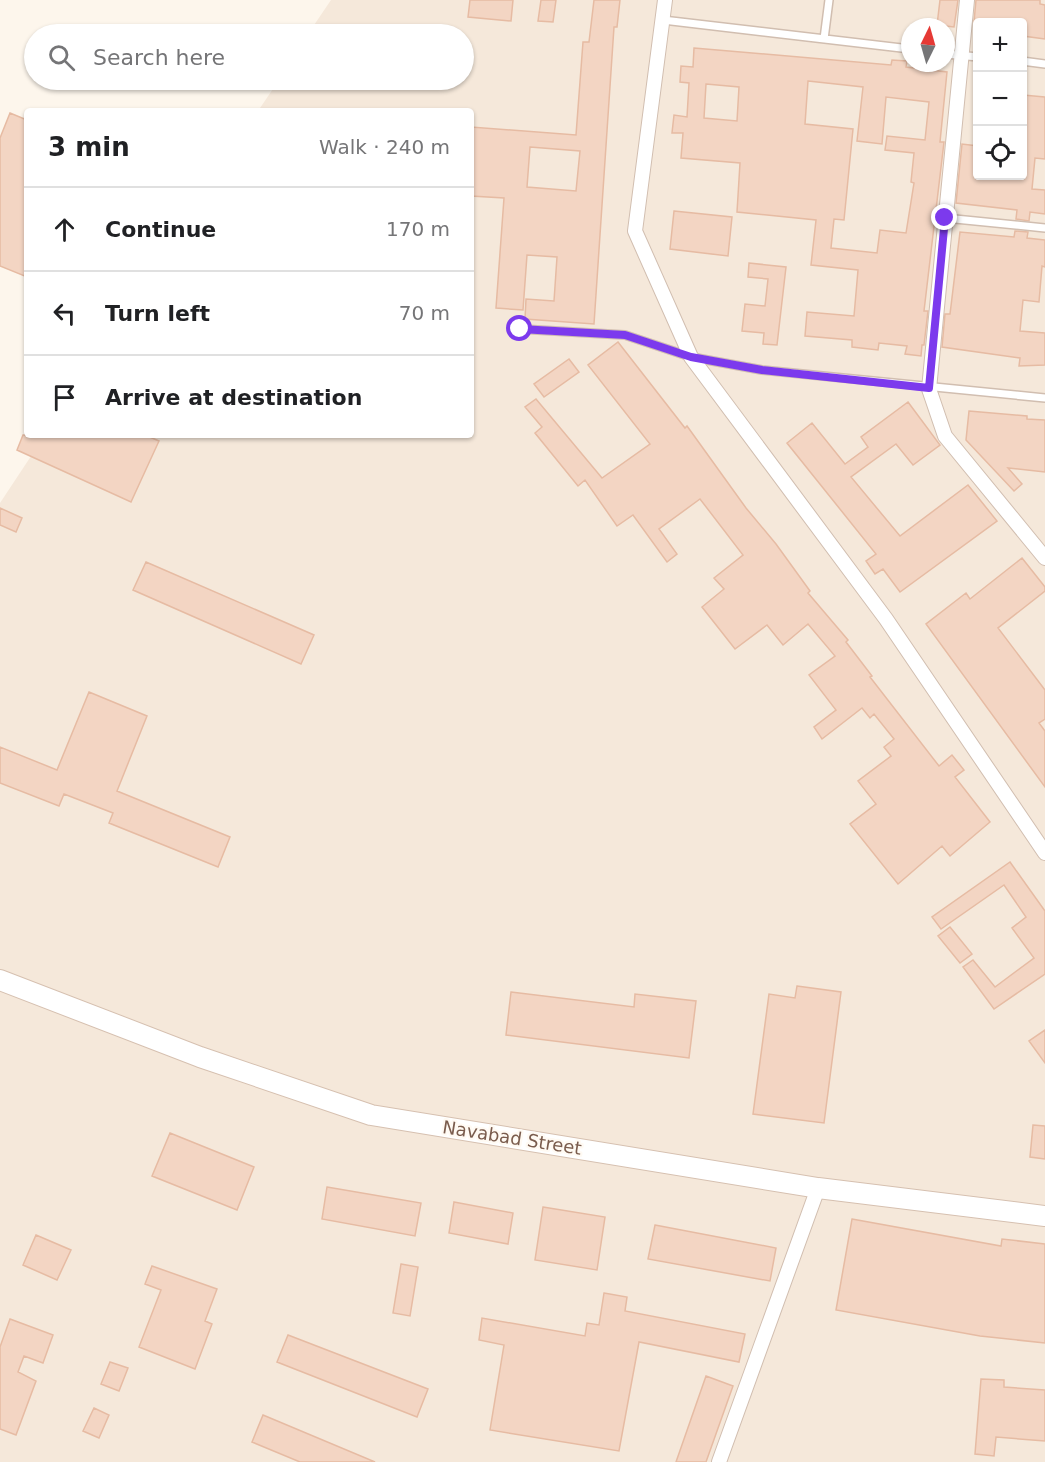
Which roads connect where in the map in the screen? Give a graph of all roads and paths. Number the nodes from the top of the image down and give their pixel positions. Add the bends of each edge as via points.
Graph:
1 (665, 0) edge
2 (829, 0) edge
3 (967, 0) edge
4 (663, 20) junction
5 (824, 39) junction
6 (955, 46) edge
7 (901, 48) edge
8 (955, 54) edge
9 (973, 56) edge
10 (1027, 62) edge
11 (1045, 64) edge
12 (952, 72) edge
13 (945, 218) junction
14 (1045, 228) edge
15 (520, 329) dead end
16 (691, 357) junction
17 (929, 388) junction
18 (1045, 398) edge
19 (1040, 545) edge
20 (1045, 558) edge
21 (1045, 853) edge
22 (0, 980) edge
23 (818, 1188) junction
24 (1045, 1216) edge
25 (719, 1462) edge

1 - 4 street
2 - 5 lane
3 - 6 street
4 - 5 lane
4 - 16 street via 635,231
5 - 7 lane
8 - 9 lane
10 - 11 lane
12 - 13 street
13 - 14 lane
13 - 17 street
15 - 16 lane via 625,335
16 - 17 lane via 762,370
16 - 21 street via 886,619
17 - 18 lane
17 - 19 street via 945,436
19 - 20 street
22 - 23 street, Navabad Street via 200,1057 371,1116
23 - 24 street, Navabad Street
23 - 25 street

